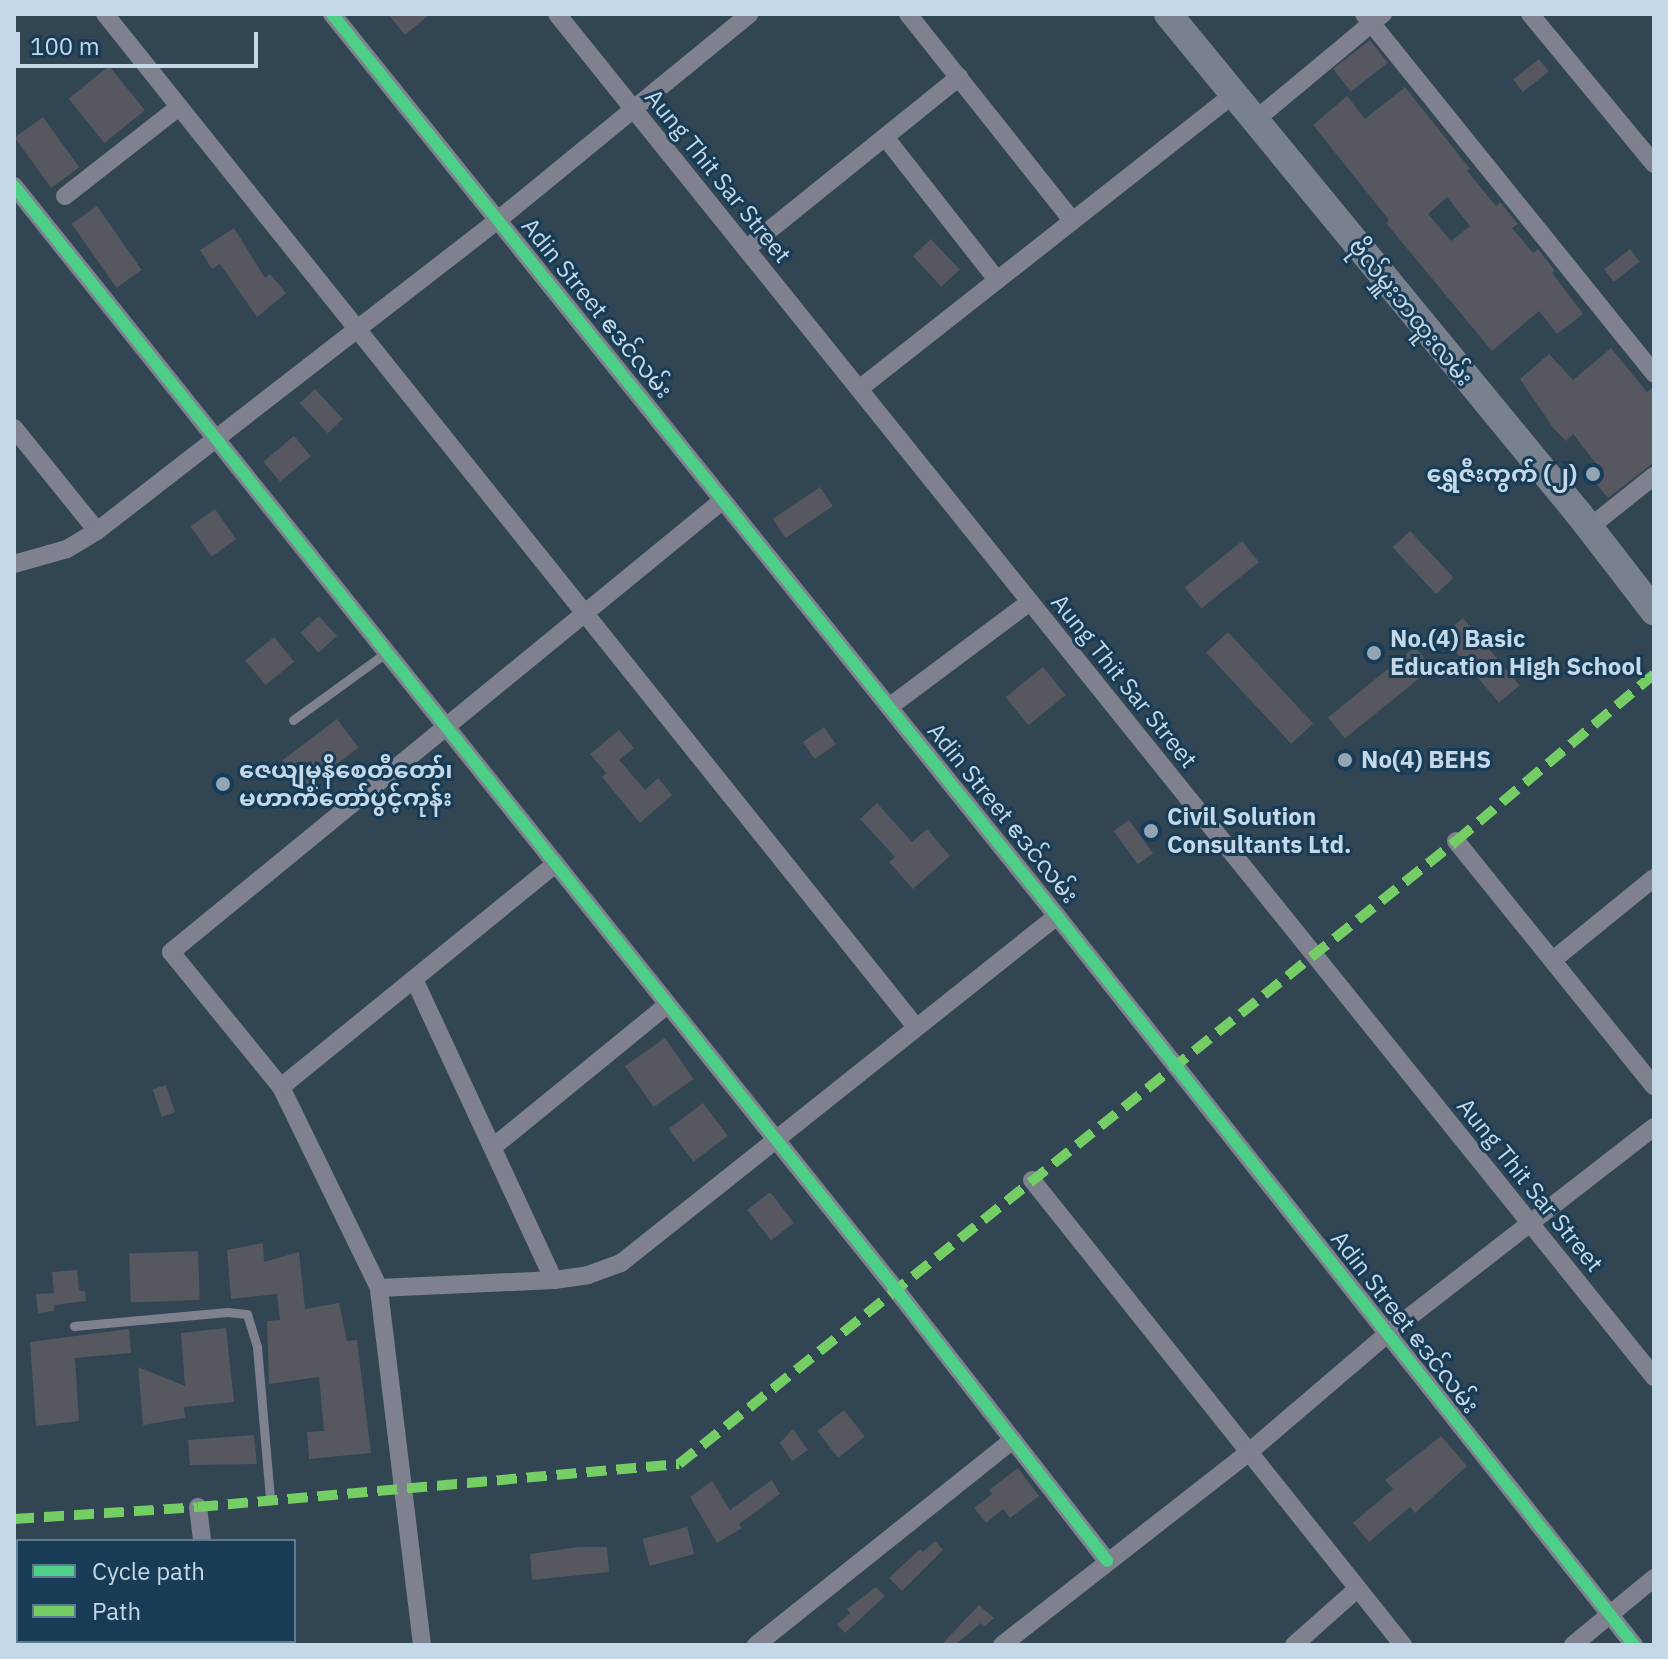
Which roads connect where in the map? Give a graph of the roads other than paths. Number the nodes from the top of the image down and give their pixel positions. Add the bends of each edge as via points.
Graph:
1 (105, 14) edge
2 (332, 14) edge
3 (557, 14) edge
4 (750, 14) edge
5 (908, 14) edge
6 (1168, 14) edge
7 (1530, 14) edge
8 (1373, 17) edge
9 (959, 77) junction
10 (1232, 95) junction
11 (179, 107) junction
12 (634, 111) junction
13 (1254, 121) junction
14 (885, 137) junction
15 (1654, 164) edge
16 (14, 186) edge
17 (65, 196) dead end
18 (498, 220) junction
19 (1072, 220) junction
20 (746, 249) junction
21 (997, 280) junction
22 (356, 328) junction
23 (1654, 374) edge
24 (859, 389) junction
25 (14, 428) edge
26 (217, 438) junction
27 (1654, 476) edge
28 (723, 500) junction
29 (1590, 527) junction
30 (97, 531) junction
31 (14, 564) edge
32 (1030, 602) junction
33 (1654, 611) edge
34 (585, 614) junction
35 (387, 652) junction
36 (889, 707) junction
37 (293, 720) dead end
38 (445, 725) junction
39 (1456, 841) dead end
40 (554, 865) junction
41 (1654, 878) edge
42 (1057, 916) junction
43 (1553, 960) junction
44 (414, 979) junction
45 (666, 1006) junction
46 (916, 1027) junction
47 (1654, 1086) edge
48 (281, 1087) junction
49 (1654, 1127) edge
50 (773, 1139) junction
51 (493, 1147) junction
52 (1032, 1180) dead end
53 (1530, 1223) junction
54 (554, 1280) junction
55 (379, 1288) junction
56 (74, 1326) dead end
57 (1386, 1335) junction
58 (1654, 1377) edge
59 (1013, 1440) junction
60 (1249, 1452) junction
61 (270, 1500) dead end
62 (198, 1507) dead end
63 (202, 1539) edge
64 (1107, 1561) junction
65 (1654, 1578) edge
66 (1356, 1590) junction
67 (1609, 1615) junction
68 (422, 1645) edge
69 (756, 1645) edge
70 (1002, 1645) edge
71 (1294, 1645) edge
72 (1403, 1645) edge
73 (1573, 1645) edge
74 (1634, 1645) edge

1 - 11 street
2 - 18 street, Adin Street ဧဒင်လမ်း
3 - 12 street, Aung Thit Sar Street
4 - 12 street
5 - 9 street
6 - 10 main road, ဗိုလ်မှူးဘထူးလမ်း
7 - 15 street
8 - 13 street
8 - 23 street
9 - 14 street
9 - 19 street
10 - 13 main road, ဗိုလ်မှူးဘထူးလမ်း
10 - 19 street
11 - 17 street
11 - 22 street
12 - 18 street
12 - 20 street, Aung Thit Sar Street
13 - 29 main road, ဗိုလ်မှူးဘထူးလမ်း
14 - 20 street
14 - 21 street
16 - 26 street
18 - 22 street
18 - 28 street, Adin Street ဧဒင်လမ်း
19 - 21 street
20 - 24 street, Aung Thit Sar Street
21 - 24 street
22 - 26 street
22 - 34 street
24 - 32 street, Aung Thit Sar Street
25 - 30 street
26 - 30 street
26 - 35 street
27 - 29 street
28 - 34 street
28 - 36 street, Adin Street ဧဒင်လမ်း
29 - 33 main road, ဗိုလ်မှူးဘထူးလမ်း
30 - 31 street via 67,549
32 - 36 street
32 - 53 street, Aung Thit Sar Street
34 - 38 street
34 - 46 street
35 - 37 lane
35 - 38 street
36 - 42 street, Adin Street ဧဒင်လမ်း
38 - 40 street
38 - 48 street via 171,952
39 - 43 street
40 - 44 street
40 - 45 street
41 - 43 street
42 - 46 street
42 - 57 street, Adin Street ဧဒင်လမ်း
43 - 47 street
44 - 48 street
44 - 51 street
45 - 50 street
45 - 51 street
46 - 50 street
48 - 55 street
49 - 53 street
50 - 54 street via 621,1263
50 - 59 street
51 - 54 street
52 - 60 street
53 - 57 street
53 - 58 street, Aung Thit Sar Street
54 - 55 street
55 - 68 street
56 - 61 lane via 247,1314 257,1347
57 - 60 street
57 - 67 street, Adin Street ဧဒင်လမ်း
59 - 64 street
59 - 69 street
60 - 64 street
60 - 66 street
62 - 63 street
64 - 70 street
65 - 67 street
66 - 71 street
66 - 72 street
67 - 73 street
67 - 74 street, Adin Street ဧဒင်လမ်း

